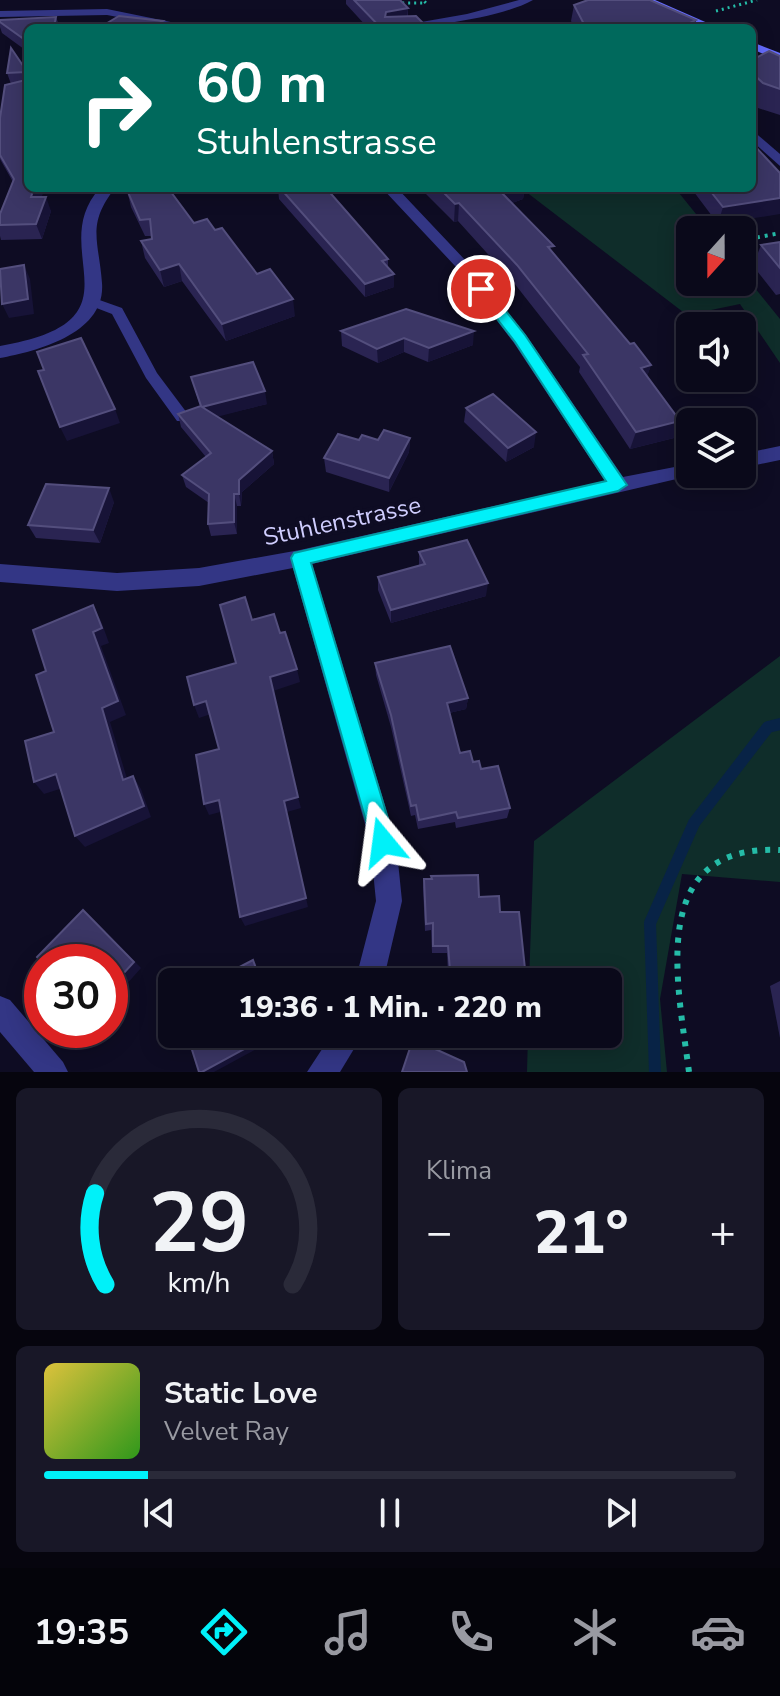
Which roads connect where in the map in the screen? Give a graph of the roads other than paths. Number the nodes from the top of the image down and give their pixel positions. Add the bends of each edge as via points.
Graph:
1 (529, 0) edge
2 (646, 0) edge
3 (0, 14) edge
4 (172, 24) edge
5 (420, 24) edge
6 (703, 24) edge
7 (756, 47) edge
8 (780, 57) edge
9 (756, 138) edge
10 (780, 162) edge
11 (105, 192) edge
12 (393, 192) edge
13 (91, 301) junction
14 (0, 352) edge
15 (182, 417) edge
16 (780, 453) edge
17 (756, 458) edge
18 (676, 474) edge
19 (618, 485) junction
20 (300, 558) junction
21 (0, 573) edge
22 (372, 968) edge
23 (0, 1010) edge
24 (339, 1048) edge
25 (53, 1072) edge
26 (322, 1072) edge

1 - 5 lane
2 - 6 main road
3 - 4 street via 107,12
7 - 8 main road
9 - 10 street
11 - 13 street via 86,225 95,285
12 - 19 street via 461,264 520,339
13 - 14 street via 53,337
13 - 15 lane via 117,311 151,375
16 - 17 street
18 - 19 street, Stuhlenstrasse
19 - 20 street, Stuhlenstrasse
20 - 21 street, Stuhlenstrasse via 157,581
20 - 22 street via 383,842 389,901
23 - 25 street
24 - 26 street

